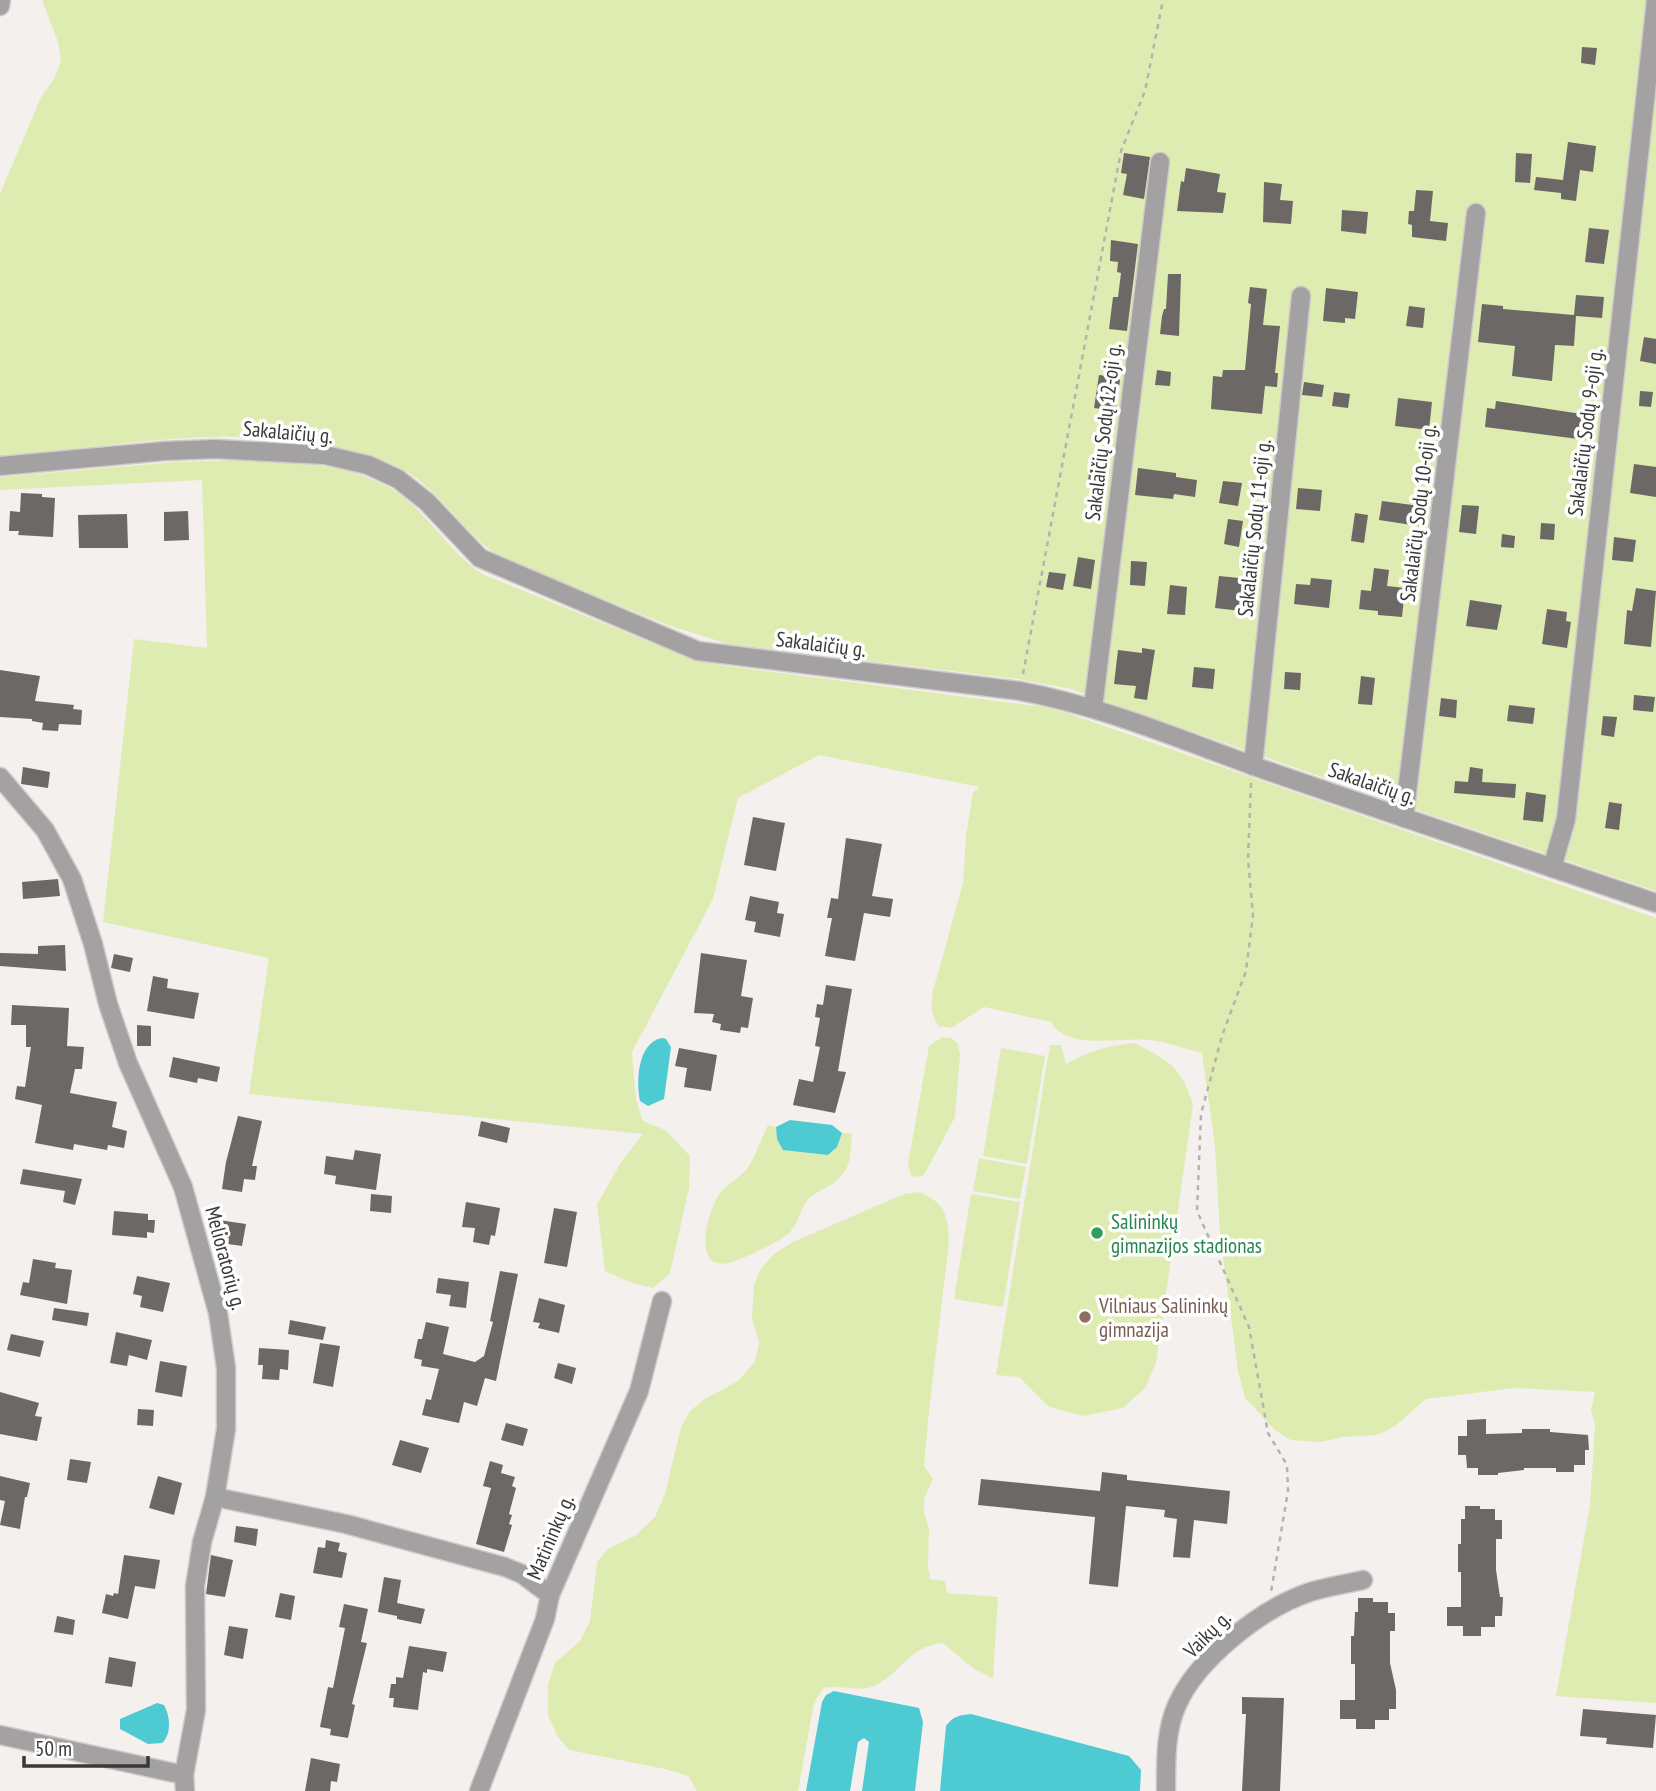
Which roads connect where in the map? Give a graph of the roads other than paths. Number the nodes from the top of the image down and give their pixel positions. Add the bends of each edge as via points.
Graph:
1 (1, 0) edge
2 (1656, 0) edge
3 (0, 6) edge
4 (1160, 162) dead end
5 (1476, 213) dead end
6 (1301, 296) dead end
7 (0, 466) edge
8 (1093, 708) junction
9 (1253, 765) junction
10 (0, 777) edge
11 (1404, 818) junction
12 (1552, 868) junction
13 (1656, 903) edge
14 (662, 1301) dead end
15 (215, 1497) junction
16 (1363, 1580) dead end
17 (550, 1595) junction
18 (0, 1735) edge
19 (185, 1783) edge
20 (479, 1791) edge
21 (1166, 1791) edge

1 - 3 street
2 - 12 street, Sakalaičių Sodų 9-oji g. via 1566,819
4 - 8 street, Sakalaičių Sodų 12-oji g.
5 - 11 street, Sakalaičių Sodų 10-oji g.
6 - 9 street, Sakalaičių Sodų 11-oji g.
7 - 8 street, Sakalaičių g. via 215,449 325,456 398,479 427,502 480,558 698,650 1020,691
8 - 9 street, Sakalaičių g.
9 - 11 street, Sakalaičių g.
10 - 15 street, Melioratorių g. via 45,830 72,879 128,1063 183,1187 218,1313 226,1368 226,1429
11 - 12 street, Sakalaičių g.
12 - 13 street, Sakalaičių g.
14 - 17 street, Matininkų g. via 639,1391
15 - 17 street via 346,1524 505,1567 523,1574
15 - 19 street, Melioratorių g. via 195,1586 195,1710
16 - 21 street, Vaikų g. via 1309,1592 1251,1622 1214,1655 1187,1686 1176,1707
17 - 20 street, Matininkų g.
18 - 19 street

